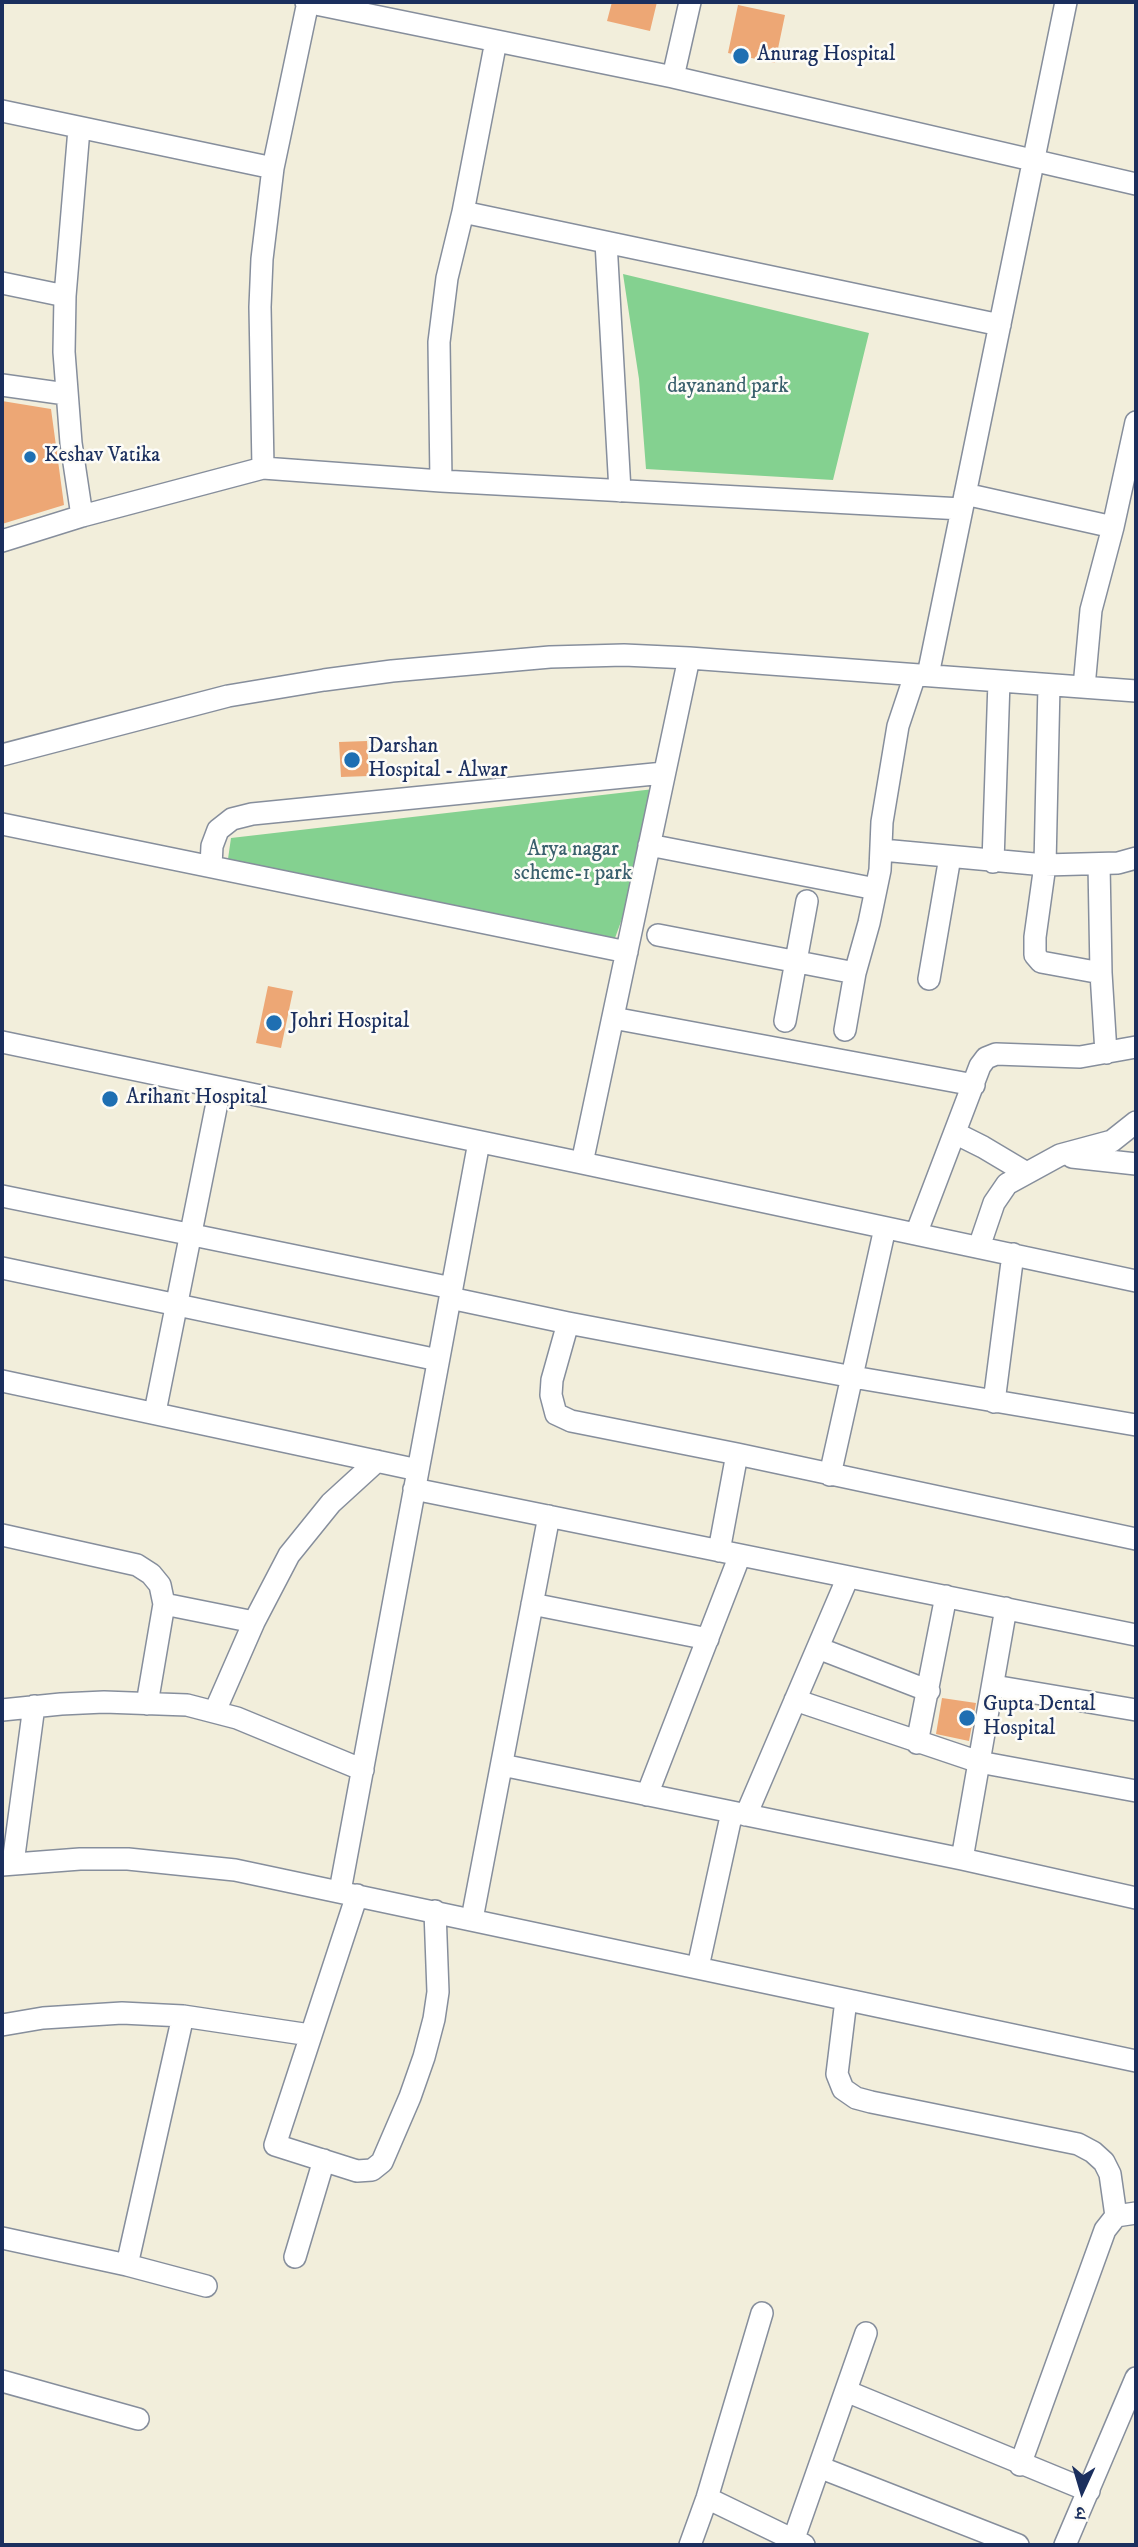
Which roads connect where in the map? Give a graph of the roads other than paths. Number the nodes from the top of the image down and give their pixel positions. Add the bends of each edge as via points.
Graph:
1 (307, 2) edge
2 (690, 2) edge
3 (1066, 2) edge
4 (404, 12) edge
5 (496, 41) junction
6 (673, 78) junction
7 (2, 111) edge
8 (79, 129) junction
9 (1034, 159) junction
10 (273, 168) junction
11 (1136, 184) edge
12 (463, 212) junction
13 (606, 242) junction
14 (2, 283) edge
15 (65, 296) junction
16 (1000, 325) junction
17 (2, 385) edge
18 (66, 394) junction
19 (1136, 422) edge
20 (262, 468) junction
21 (441, 481) junction
22 (620, 491) junction
23 (964, 502) junction
24 (82, 516) junction
25 (1113, 527) junction
26 (2, 541) edge
27 (689, 658) junction
28 (922, 675) junction
29 (999, 681) junction
30 (1049, 685) junction
31 (1084, 687) junction
32 (1136, 691) edge
33 (2, 755) edge
34 (664, 773) junction
35 (2, 824) edge
36 (649, 845) junction
37 (882, 850) junction
38 (950, 857) junction
39 (1136, 858) edge
40 (993, 862) junction
41 (1099, 864) junction
42 (1045, 865) junction
43 (211, 866) junction
44 (876, 889) junction
45 (807, 901) dead end
46 (658, 935) dead end
47 (627, 951) junction
48 (796, 961) junction
49 (855, 973) junction
50 (1101, 973) junction
51 (929, 979) dead end
52 (613, 1018) junction
53 (785, 1021) dead end
54 (845, 1030) dead end
55 (2, 1042) edge
56 (1136, 1047) edge
57 (1106, 1053) junction
58 (974, 1085) junction
59 (220, 1088) junction
60 (1136, 1122) edge
61 (955, 1133) junction
62 (479, 1142) junction
63 (1060, 1156) junction
64 (582, 1163) junction
65 (1136, 1164) edge
66 (1025, 1172) junction
67 (2, 1195) edge
68 (886, 1228) junction
69 (190, 1233) junction
70 (916, 1234) junction
71 (979, 1247) junction
72 (1013, 1254) junction
73 (2, 1268) edge
74 (1136, 1281) edge
75 (451, 1293) junction
76 (176, 1303) junction
77 (568, 1323) junction
78 (438, 1360) junction
79 (853, 1377) junction
80 (2, 1381) edge
81 (994, 1402) junction
82 (155, 1412) junction
83 (1136, 1424) edge
84 (737, 1454) junction
85 (377, 1461) junction
86 (830, 1475) junction
87 (416, 1480) junction
88 (549, 1516) junction
89 (2, 1535) edge
90 (1136, 1539) edge
91 (719, 1550) junction
92 (740, 1555) junction
93 (848, 1577) junction
94 (946, 1596) junction
95 (164, 1604) junction
96 (532, 1604) junction
97 (1006, 1608) junction
98 (254, 1622) junction
99 (1136, 1634) edge
100 (708, 1639) junction
101 (818, 1648) junction
102 (994, 1686) junction
103 (929, 1691) junction
104 (795, 1700) junction
105 (147, 1703) junction
106 (34, 1706) junction
107 (2, 1710) edge
108 (1136, 1710) edge
109 (215, 1711) junction
110 (917, 1743) junction
111 (979, 1762) junction
112 (502, 1765) junction
113 (362, 1770) junction
114 (1136, 1791) edge
115 (647, 1795) junction
116 (739, 1814) junction
117 (961, 1859) junction
118 (7, 1864) edge
119 (348, 1893) junction
120 (1136, 1898) edge
121 (435, 1911) junction
122 (472, 1919) junction
123 (698, 1967) junction
124 (846, 2000) junction
125 (183, 2016) junction
126 (2, 2025) edge
127 (310, 2035) junction
128 (1136, 2061) edge
129 (324, 2160) junction
130 (1126, 2214) edge
131 (2, 2238) edge
132 (295, 2257) dead end
133 (127, 2265) junction
134 (206, 2286) dead end
135 (762, 2312) dead end
136 (866, 2333) dead end
137 (1136, 2378) edge
138 (2, 2381) edge
139 (846, 2391) junction
140 (138, 2419) dead end
141 (1020, 2465) junction
142 (819, 2467) junction
143 (1089, 2491) junction
144 (707, 2498) junction
145 (798, 2543) edge
146 (690, 2545) edge
147 (1018, 2545) edge
148 (1065, 2545) edge

1 - 4 street
1 - 10 street
2 - 6 street
3 - 9 street
4 - 5 street
5 - 6 street
5 - 12 street
6 - 9 street
7 - 8 street
8 - 10 street
8 - 15 street
9 - 11 street
9 - 16 street
10 - 20 street via 260,287
12 - 13 street
12 - 21 street via 447,278 439,342
13 - 16 street
13 - 22 street
14 - 15 street
15 - 18 street
16 - 23 street
17 - 18 street
18 - 24 street
19 - 25 street
20 - 21 street
20 - 24 street
21 - 22 street
22 - 23 street
23 - 25 street
23 - 28 street
24 - 26 street
25 - 31 street via 1091,610
27 - 28 street
27 - 33 street via 550,657 324,680 197,703
27 - 34 street
28 - 29 street
28 - 37 street via 898,726 882,822
29 - 30 street
29 - 40 street
30 - 31 street
30 - 42 street
31 - 32 street
34 - 36 street
34 - 43 street via 253,814 232,819 218,830
35 - 43 street
36 - 44 street
36 - 47 street
37 - 38 street
37 - 44 street
38 - 40 street
38 - 51 street
39 - 41 street
40 - 42 street
41 - 42 street
41 - 50 street
42 - 50 street via 1035,955 1041,962
43 - 47 street
44 - 49 street
45 - 48 street
46 - 48 street
47 - 52 street
48 - 49 street
48 - 53 street
49 - 54 street
50 - 57 street
52 - 58 street
52 - 64 street
55 - 59 street
56 - 57 street
57 - 58 street via 1059,1058 996,1054 980,1066
58 - 61 street
59 - 62 street
59 - 69 street
60 - 63 street via 1112,1142
61 - 66 street
61 - 70 street
62 - 64 street
62 - 75 street
63 - 65 street
63 - 66 street
64 - 68 street
66 - 71 street via 1000,1192
67 - 69 street
68 - 70 street
68 - 79 street
69 - 75 street
69 - 76 street
70 - 71 street
71 - 72 street
72 - 74 street
72 - 81 street
73 - 76 street
75 - 77 street
75 - 78 street
76 - 78 street
76 - 82 street
77 - 79 street
77 - 84 street via 552,1380 556,1413 571,1421
78 - 87 street
79 - 81 street
79 - 86 street
80 - 82 street
81 - 83 street
82 - 85 street
84 - 86 street
84 - 91 street
85 - 87 street
85 - 98 street via 331,1503 289,1555
86 - 90 street
87 - 88 street
87 - 113 street
88 - 91 street
88 - 96 street
89 - 95 street via 137,1565 160,1585
91 - 92 street
92 - 93 street
92 - 100 street
93 - 94 street
93 - 101 street
94 - 97 street
94 - 103 street
95 - 98 street
95 - 105 street
96 - 100 street
96 - 112 street
97 - 99 street
97 - 102 street
98 - 109 street
100 - 115 street
101 - 103 street
101 - 104 street
102 - 108 street
102 - 111 street
103 - 110 street
104 - 110 street
104 - 116 street
105 - 106 street
105 - 109 street
106 - 107 street
106 - 118 street
109 - 113 street
110 - 111 street
111 - 114 street
111 - 117 street
112 - 115 street
112 - 122 street
113 - 119 street
115 - 116 street
116 - 117 street
116 - 123 street
117 - 120 street
118 - 119 street via 80,1859 154,1861 235,1870
119 - 121 street
119 - 127 street
121 - 122 street
121 - 129 street via 438,1992 434,2019 390,2148 372,2170 357,2171
122 - 123 street
123 - 124 street
124 - 128 street
124 - 130 street via 837,2074 843,2089 871,2102 1079,2144 1104,2162
125 - 126 street via 122,2013
125 - 127 street
125 - 133 street
127 - 129 street via 275,2145
129 - 132 street
130 - 141 street via 1105,2230
131 - 133 street
133 - 134 street
135 - 144 street
136 - 139 street
137 - 143 street
138 - 140 street
139 - 141 street
139 - 142 street
141 - 143 street
142 - 145 street
142 - 147 street
143 - 148 street
144 - 145 street
144 - 146 street

